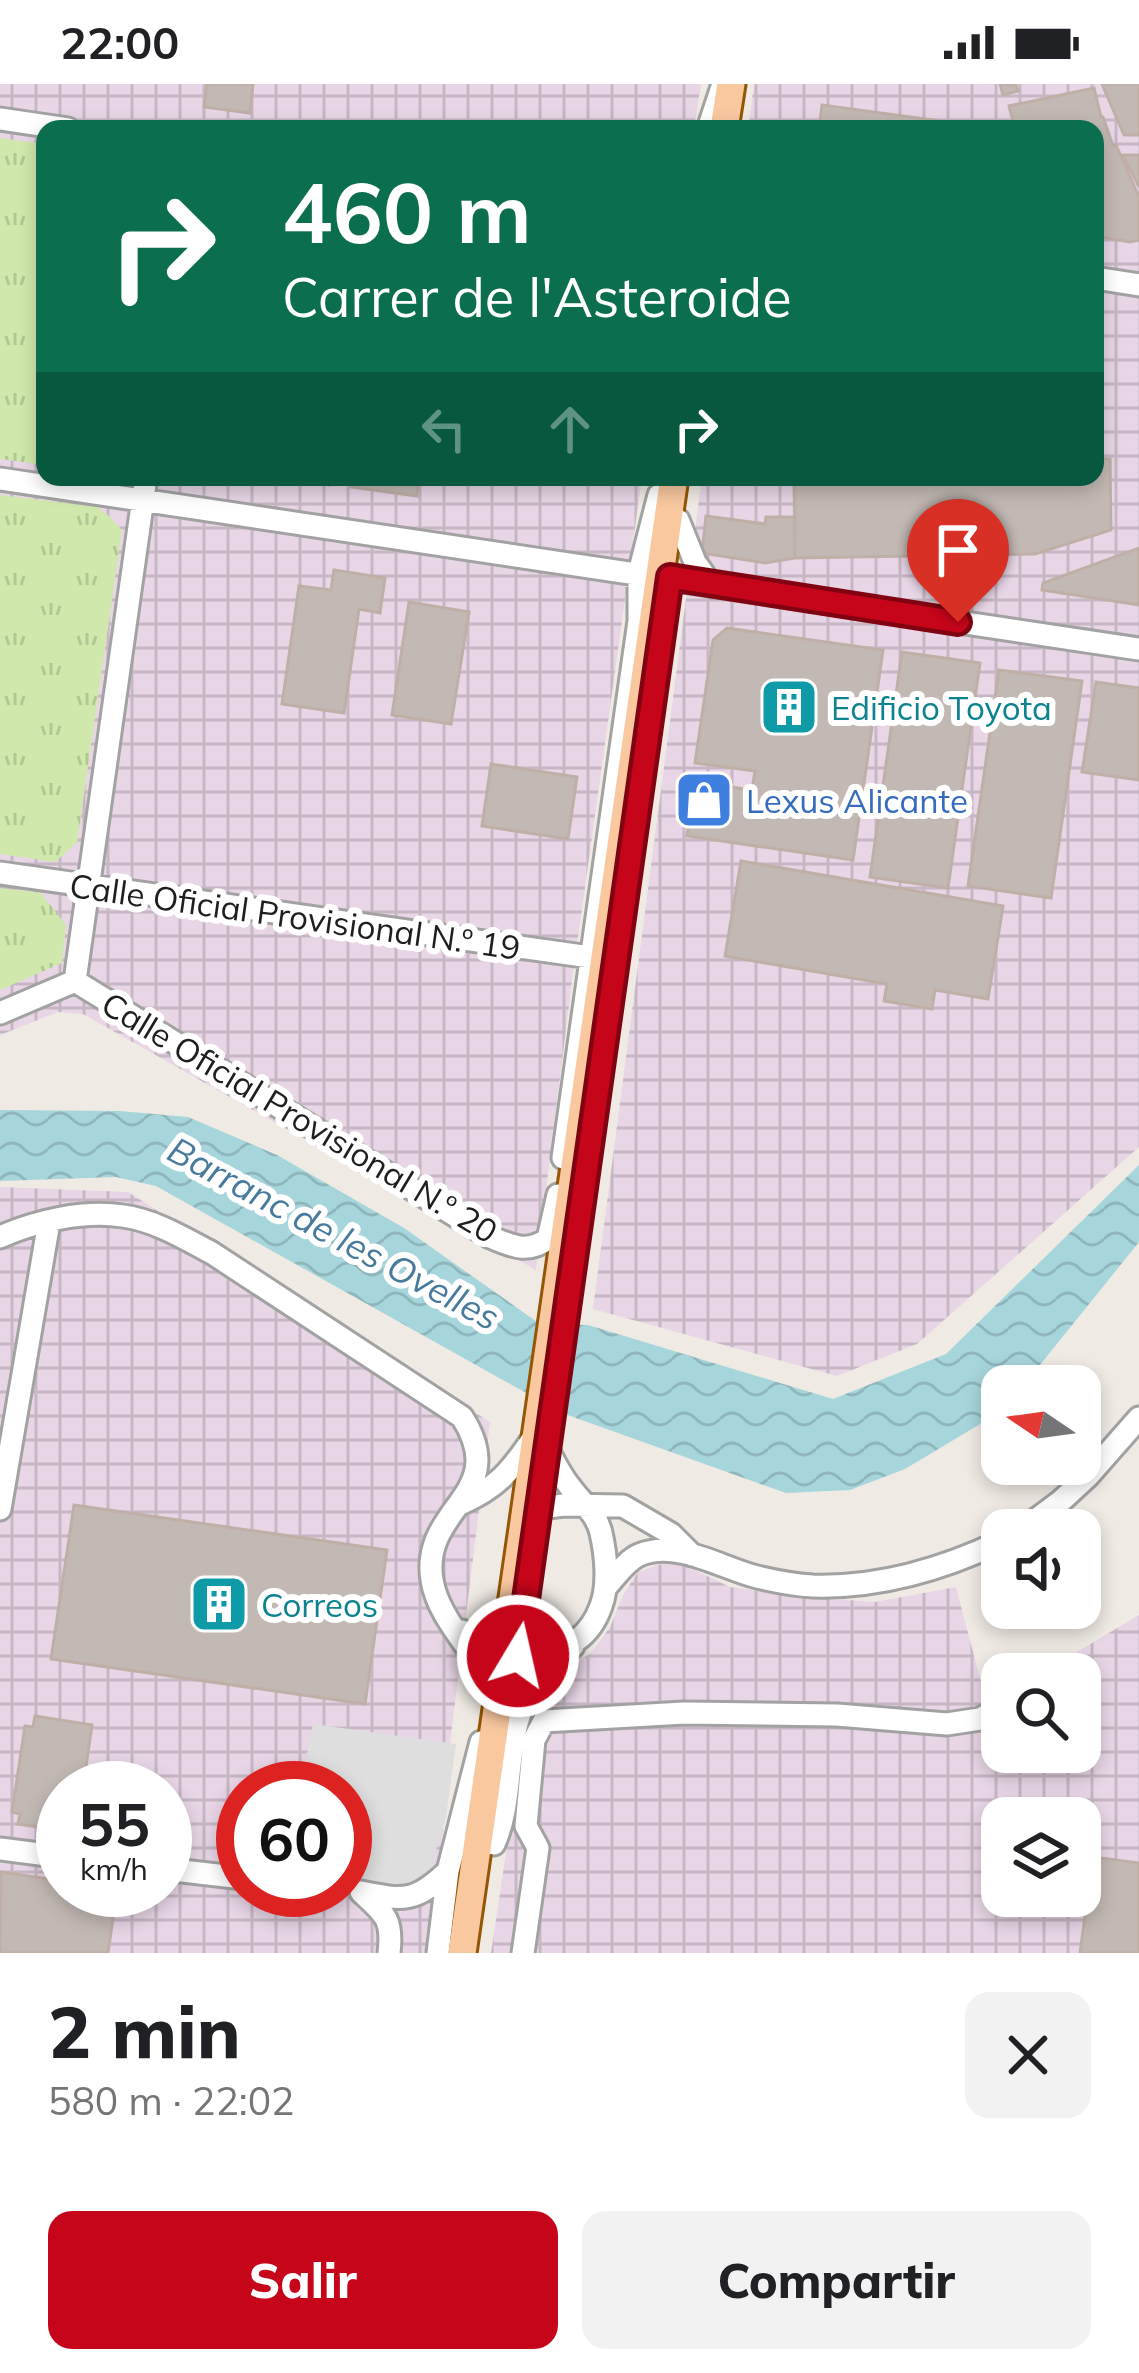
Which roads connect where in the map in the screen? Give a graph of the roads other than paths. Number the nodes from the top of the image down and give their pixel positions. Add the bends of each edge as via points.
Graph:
1 (731, 84) edge
2 (0, 119) edge
3 (713, 120) edge
4 (725, 120) edge
5 (733, 120) edge
6 (36, 124) edge
7 (1104, 279) edge
8 (1139, 285) edge
9 (0, 478) edge
10 (36, 484) edge
11 (50, 486) edge
12 (145, 486) edge
13 (661, 486) edge
14 (672, 486) edge
15 (683, 486) edge
16 (143, 501) junction
17 (678, 520) junction
18 (657, 575) junction
19 (712, 586) junction
20 (1139, 649) edge
21 (0, 873) edge
22 (87, 886) junction
23 (590, 957) junction
24 (75, 981) junction
25 (0, 1013) edge
26 (50, 1222) junction
27 (0, 1237) edge
28 (1139, 1418) edge
29 (544, 1439) junction
30 (586, 1503) junction
31 (459, 1504) junction
32 (0, 1509) edge
33 (1048, 1509) edge
34 (532, 1514) junction
35 (981, 1551) edge
36 (692, 1555) junction
37 (606, 1587) junction
38 (578, 1640) junction
39 (500, 1659) junction
40 (981, 1718) edge
41 (491, 1728) junction
42 (494, 1844) junction
43 (0, 1849) edge
44 (36, 1854) edge
45 (448, 1871) junction
46 (372, 1894) edge
47 (372, 1905) edge
48 (389, 1953) edge
49 (437, 1953) edge
50 (462, 1953) edge
51 (479, 1953) edge
52 (523, 1953) edge

1 - 3 street
1 - 4 main road
1 - 5 main road
2 - 6 street
7 - 8 street
9 - 10 street
11 - 16 street
12 - 16 street
13 - 18 street
14 - 18 main road
15 - 17 main road
16 - 18 street
16 - 22 street
17 - 18 main road
17 - 19 street
18 - 19 street
18 - 23 street via 639,621
18 - 29 main road
19 - 20 street
21 - 22 street, Calle Oficial Provisional N.º 19
22 - 23 street, Calle Oficial Provisional N.º 19
22 - 24 street
23 - 24 street, Calle Oficial Provisional N.º 20 via 555,1216 548,1239 521,1249
24 - 25 street, Calle Oficial Provisional N.º 20
26 - 27 street
26 - 31 street via 123,1216 170,1231 445,1403 462,1417 479,1454
26 - 32 street
28 - 33 street
29 - 30 street
29 - 31 street via 486,1492
29 - 34 main road
30 - 34 street
30 - 36 street via 623,1506
30 - 37 street via 601,1529
31 - 39 street via 438,1537 432,1580 447,1619
34 - 39 main road
35 - 36 street via 869,1584 810,1586
36 - 37 street via 637,1555
37 - 38 street
38 - 39 street
38 - 42 street via 527,1697
39 - 41 main road
39 - 41 street via 484,1705
39 - 42 main road
40 - 52 street via 947,1724 684,1714 544,1721 526,1826 538,1848
41 - 45 street
41 - 50 main road
42 - 51 main road
43 - 44 street
45 - 46 street via 426,1892
45 - 49 street
47 - 48 street via 386,1915

